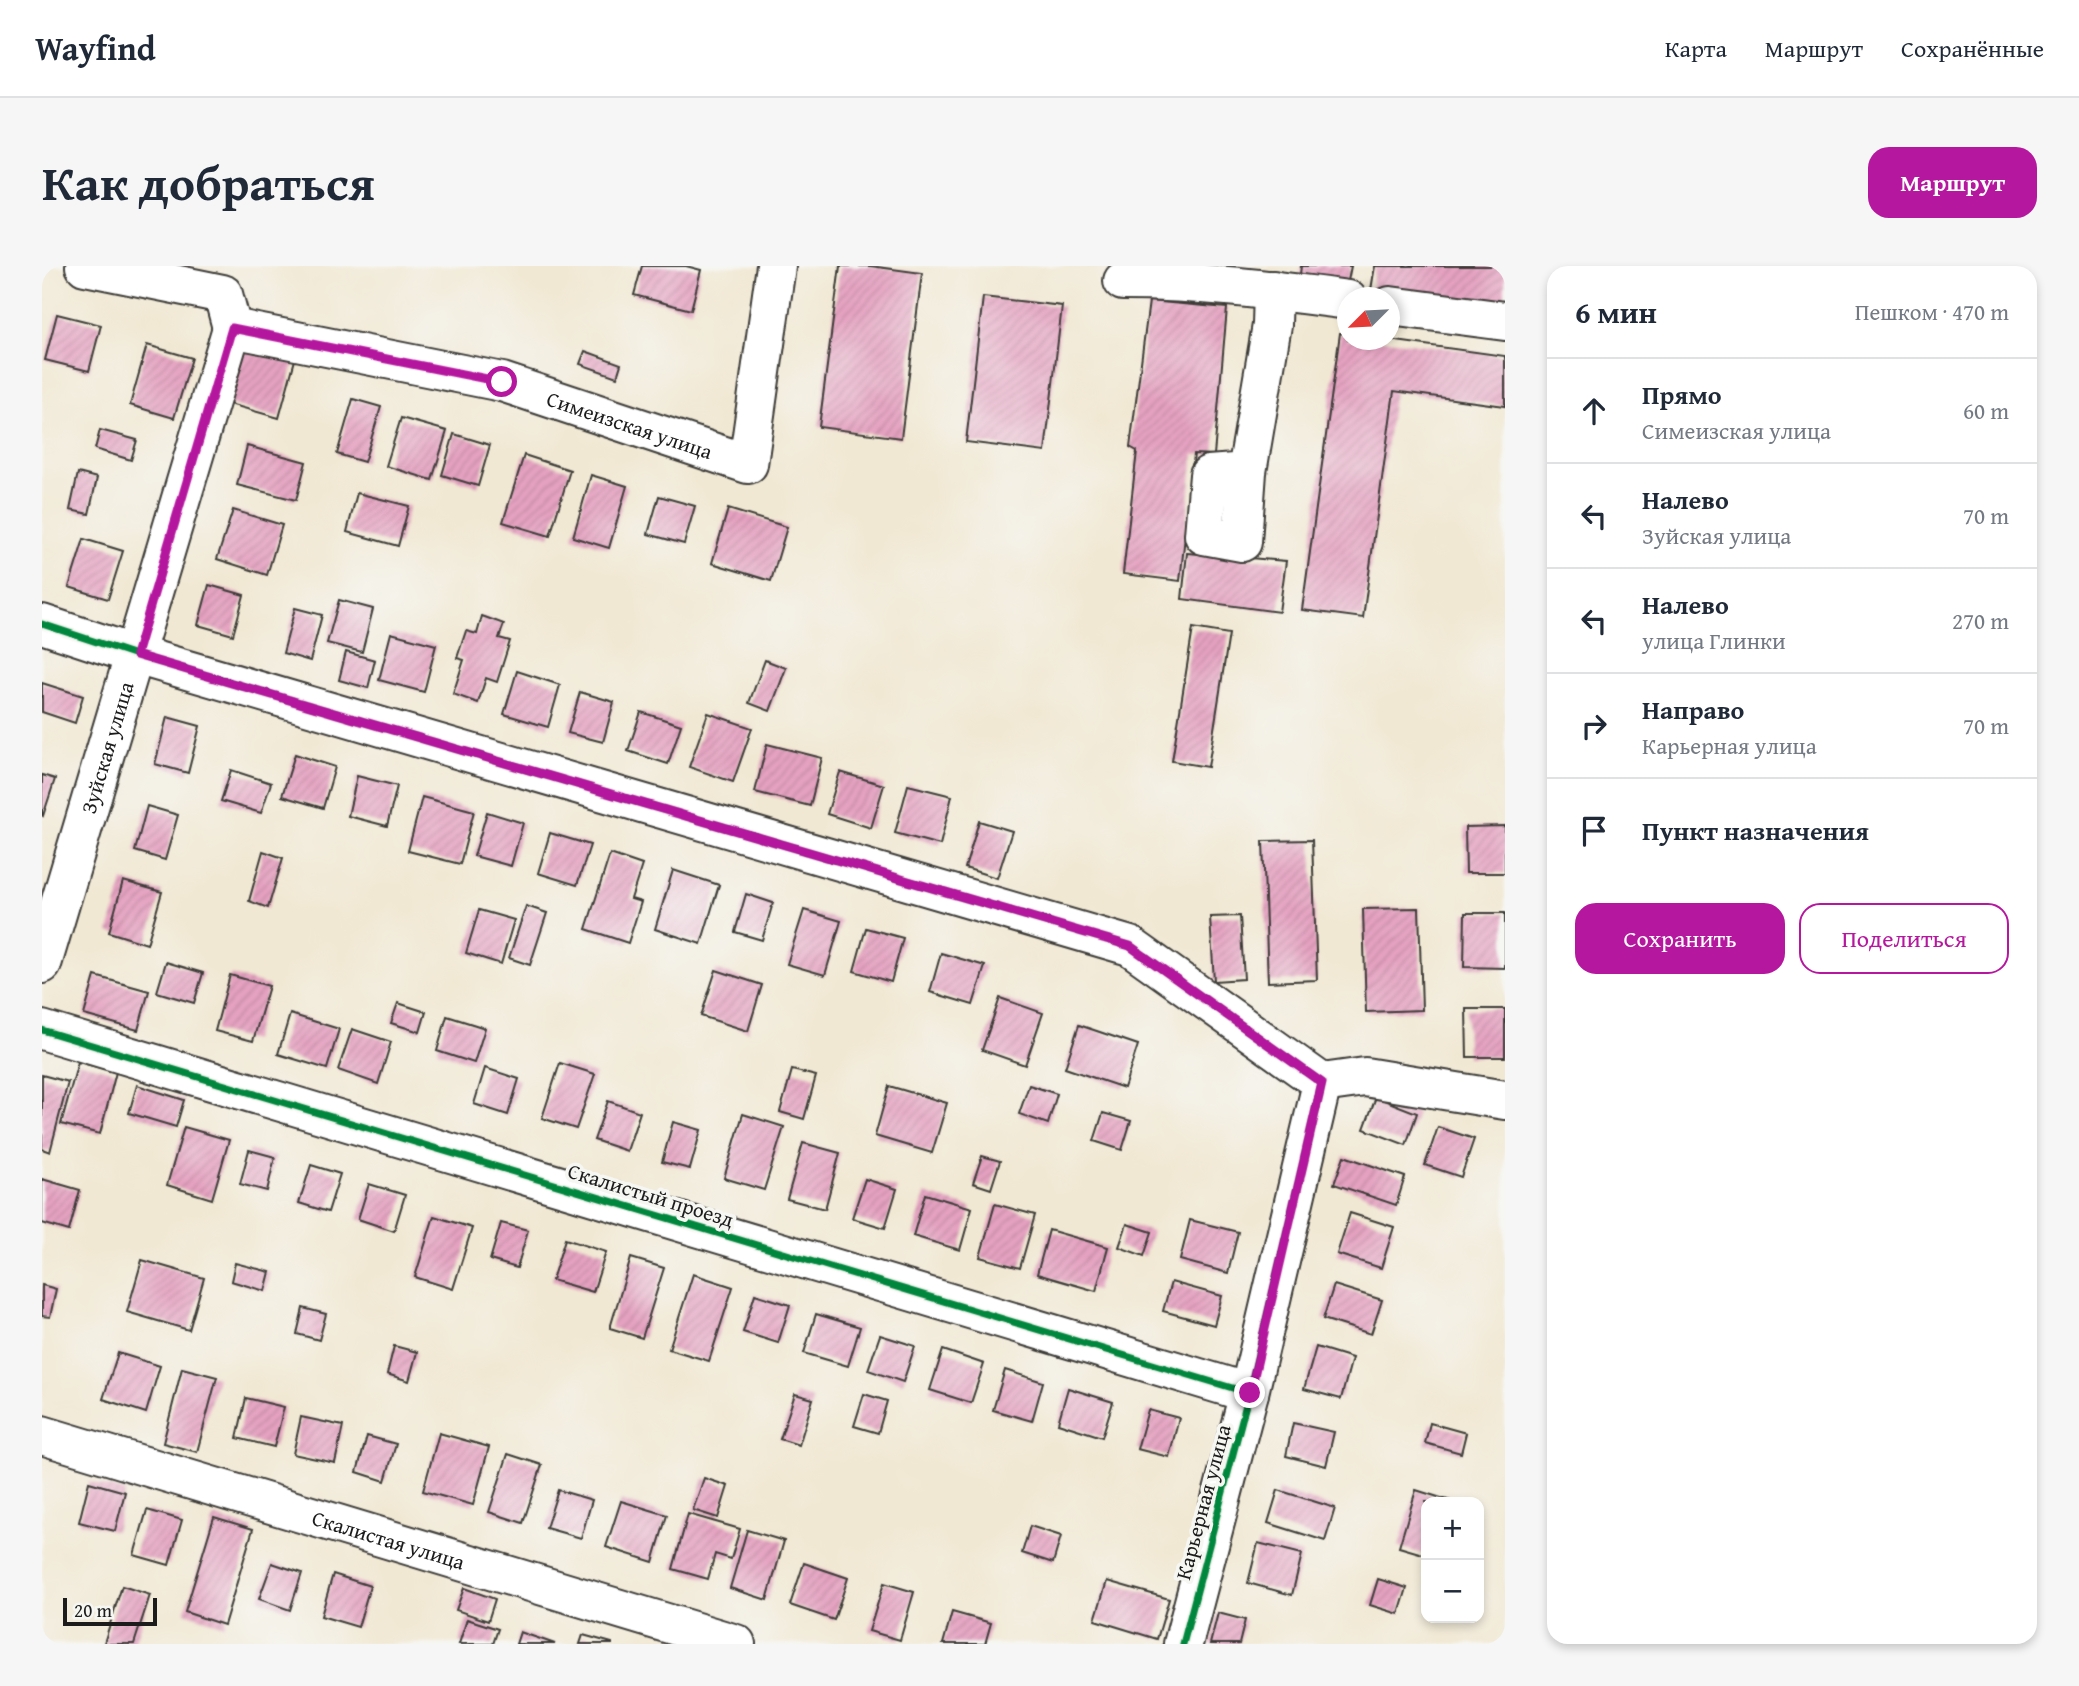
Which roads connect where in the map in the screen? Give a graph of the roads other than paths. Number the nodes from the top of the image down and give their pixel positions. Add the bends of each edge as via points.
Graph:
1 (85, 266) edge
2 (776, 266) edge
3 (1124, 281) dead end
4 (1273, 290) junction
5 (228, 296) edge
6 (1337, 299) edge
7 (1400, 307) edge
8 (1505, 321) edge
9 (1247, 472) dead end
10 (42, 624) edge
11 (136, 655) junction
12 (42, 964) edge
13 (42, 1030) edge
14 (1322, 1083) junction
15 (1505, 1100) edge
16 (1250, 1393) junction
17 (42, 1435) edge
18 (736, 1644) edge
19 (1183, 1644) edge

1 - 5 street, Симеизская улица
2 - 5 street, Симеизская улица via 748,464
3 - 4 street
4 - 6 street
4 - 9 street via 1272,325
5 - 11 street, Зуйская улица
7 - 8 street
10 - 11 street
11 - 12 street, Зуйская улица
11 - 14 street via 1130,946
13 - 16 street, Скалистый проезд
14 - 15 street via 1365,1077
14 - 16 street, Карьерная улица
16 - 19 street, Карьерная улица
17 - 18 street, Скалистая улица

